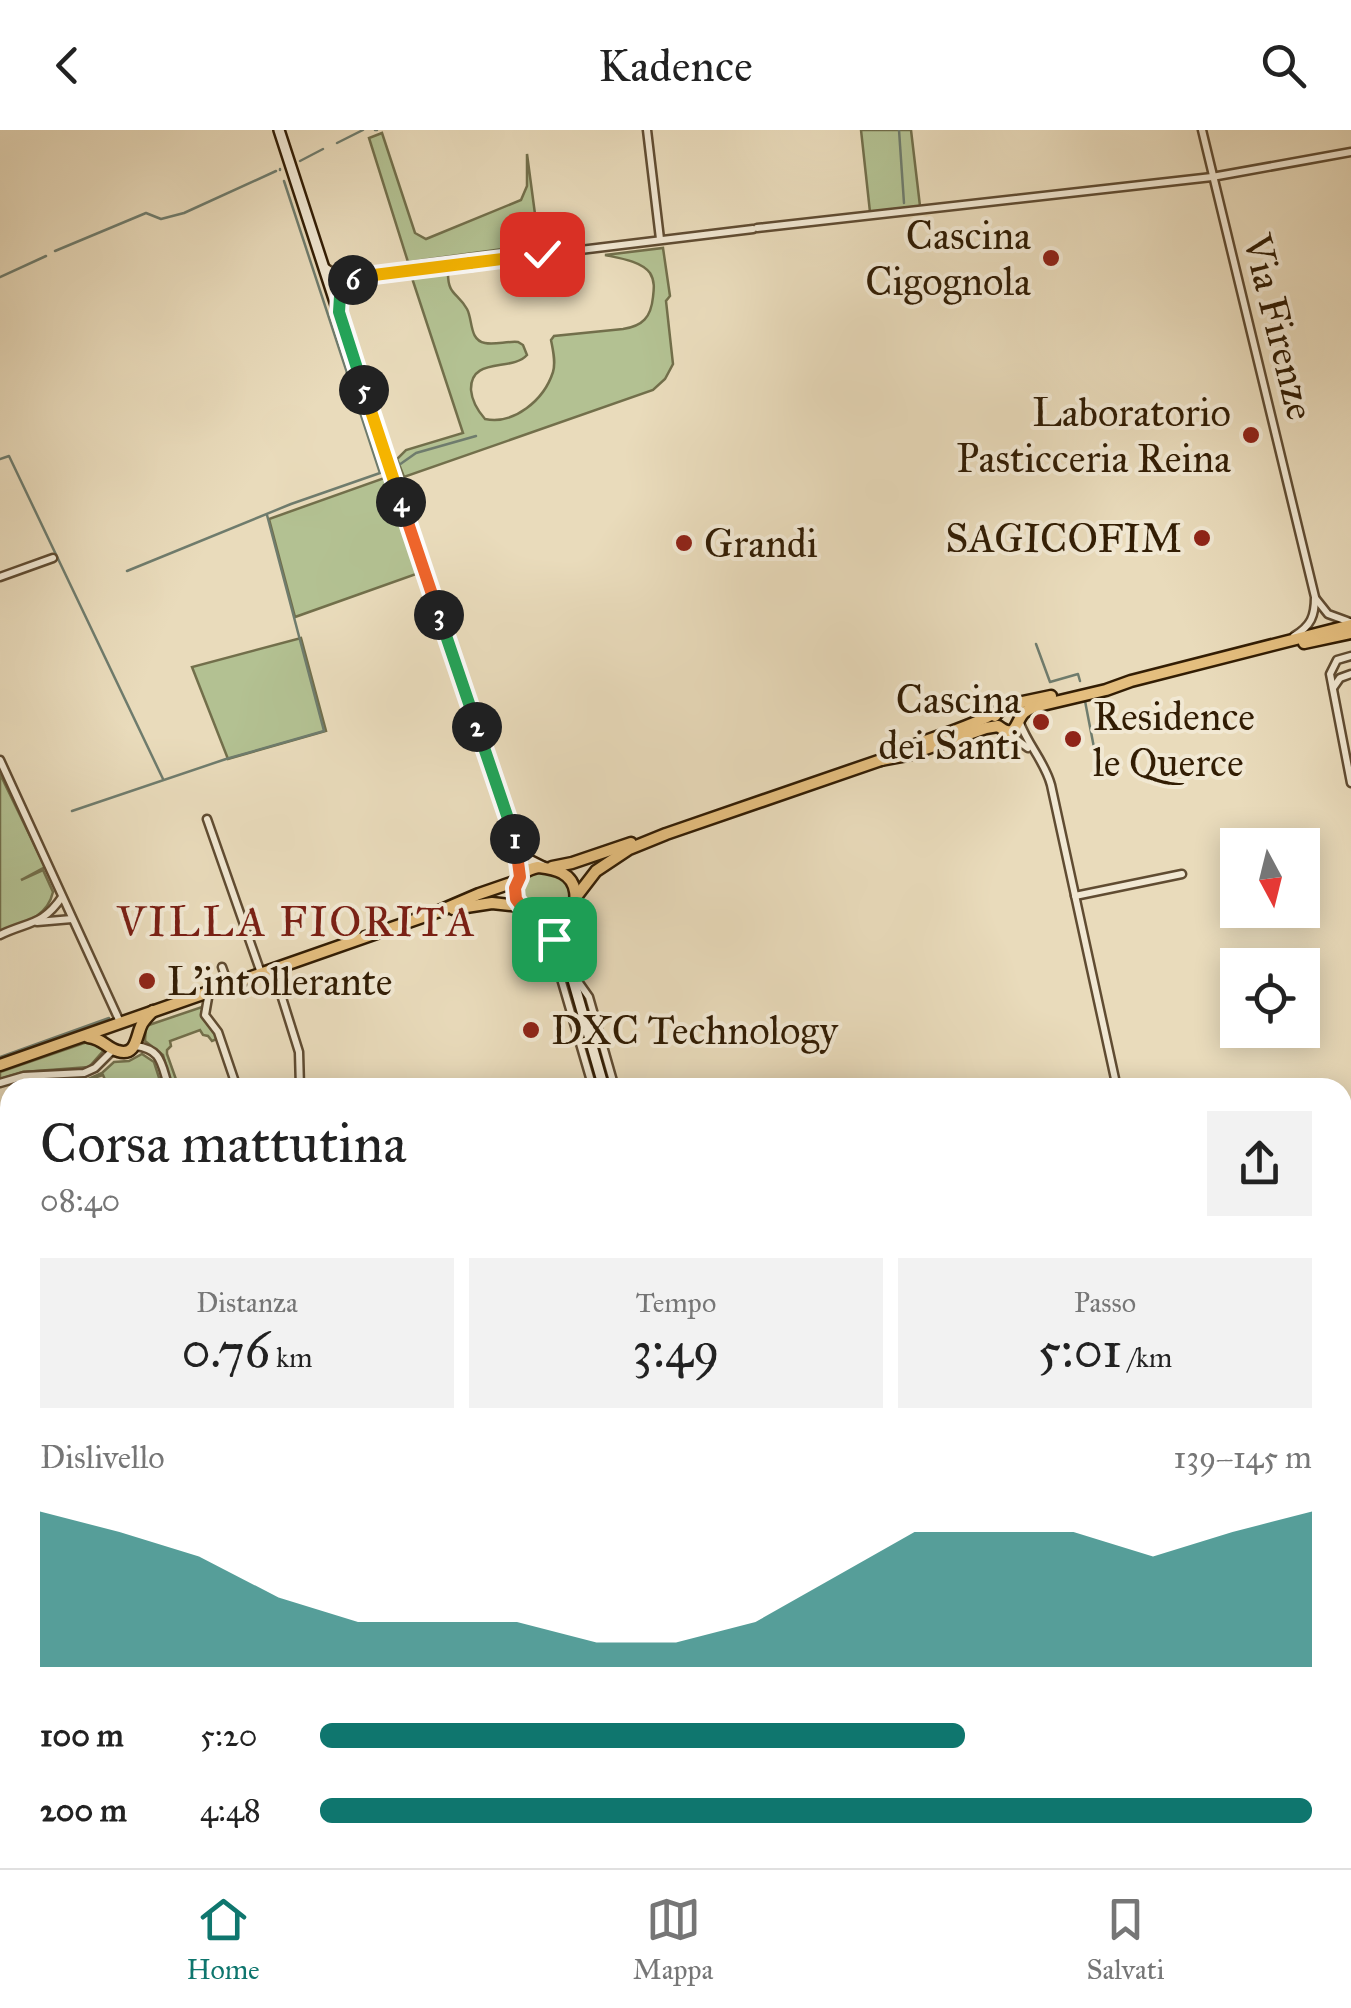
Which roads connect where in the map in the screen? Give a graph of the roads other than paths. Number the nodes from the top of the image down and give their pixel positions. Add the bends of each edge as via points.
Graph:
1 (279, 130) edge
2 (647, 130) edge
3 (1202, 130) edge
4 (1351, 152) edge
5 (1212, 177) junction
6 (660, 240) junction
7 (324, 266) junction
8 (358, 277) junction
9 (339, 312) junction
10 (53, 558) dead end
11 (0, 577) edge
12 (1315, 596) junction
13 (1351, 627) edge
14 (1286, 641) junction
15 (1268, 648) junction
16 (1351, 656) edge
17 (1351, 674) edge
18 (1131, 681) junction
19 (1332, 689) junction
20 (1010, 706) junction
21 (997, 712) junction
22 (1020, 720) junction
23 (1001, 728) junction
24 (1036, 756) junction
25 (0, 760) edge
26 (881, 760) junction
27 (1350, 777) edge
28 (207, 819) dead end
29 (666, 834) junction
30 (515, 840) junction
31 (545, 868) junction
32 (1182, 874) dead end
33 (518, 879) junction
34 (1075, 896) junction
35 (62, 897) junction
36 (576, 897) junction
37 (520, 906) junction
38 (570, 912) junction
39 (432, 914) junction
40 (72, 919) junction
41 (543, 920) junction
42 (30, 923) junction
43 (0, 935) edge
44 (554, 939) junction
45 (567, 959) junction
46 (222, 967) dead end
47 (267, 971) junction
48 (570, 972) junction
49 (228, 984) junction
50 (209, 991) junction
51 (156, 1010) junction
52 (117, 1021) junction
53 (82, 1036) junction
54 (136, 1042) junction
55 (112, 1047) junction
56 (0, 1066) edge
57 (15, 1078) edge
58 (166, 1078) edge
59 (234, 1078) edge
60 (300, 1078) edge
61 (590, 1078) edge
62 (601, 1078) edge
63 (611, 1078) edge
64 (1114, 1078) edge

1 - 7 main road
2 - 6 street
3 - 5 street, Via Firenze
4 - 5 street
5 - 6 street
5 - 12 street, Via Firenze
6 - 8 street
7 - 8 street
7 - 9 main road
8 - 9 street via 343,290
9 - 30 main road
10 - 11 street
12 - 13 street via 1328,614
12 - 14 street via 1310,623
13 - 14 main road
13 - 15 main road
14 - 15 main road
15 - 18 main road
16 - 19 street via 1332,667
17 - 19 street
18 - 20 main road
18 - 22 main road via 1034,707
19 - 27 street
20 - 21 main road
20 - 22 main road
21 - 23 main road
21 - 26 main road
22 - 23 main road via 1014,730
22 - 24 street
23 - 24 street
23 - 26 main road
24 - 34 street via 1048,775
25 - 35 street
26 - 29 main road
28 - 47 street
29 - 31 main road
29 - 36 main road via 613,858
30 - 31 main road
30 - 33 main road
31 - 33 main road via 529,869
31 - 36 main road via 568,877
32 - 34 street
33 - 37 main road
33 - 39 main road
34 - 64 street
35 - 40 street
35 - 42 street
36 - 38 main road
37 - 39 main road via 492,903
37 - 41 main road
38 - 41 main road
38 - 45 main road
39 - 47 main road
40 - 42 street
40 - 52 street
41 - 44 main road
42 - 43 street
44 - 45 main road
44 - 61 street
45 - 48 main road
46 - 49 street
47 - 49 main road
47 - 60 street via 299,1052
48 - 62 main road
48 - 63 street via 589,998
49 - 50 main road
50 - 51 main road
50 - 59 street via 206,1016
51 - 52 main road
51 - 54 main road
52 - 53 main road
52 - 54 main road via 134,1027
52 - 55 main road via 107,1035
53 - 55 main road
53 - 56 main road
54 - 55 main road via 124,1052
54 - 58 street via 158,1055
55 - 57 street via 86,1073

